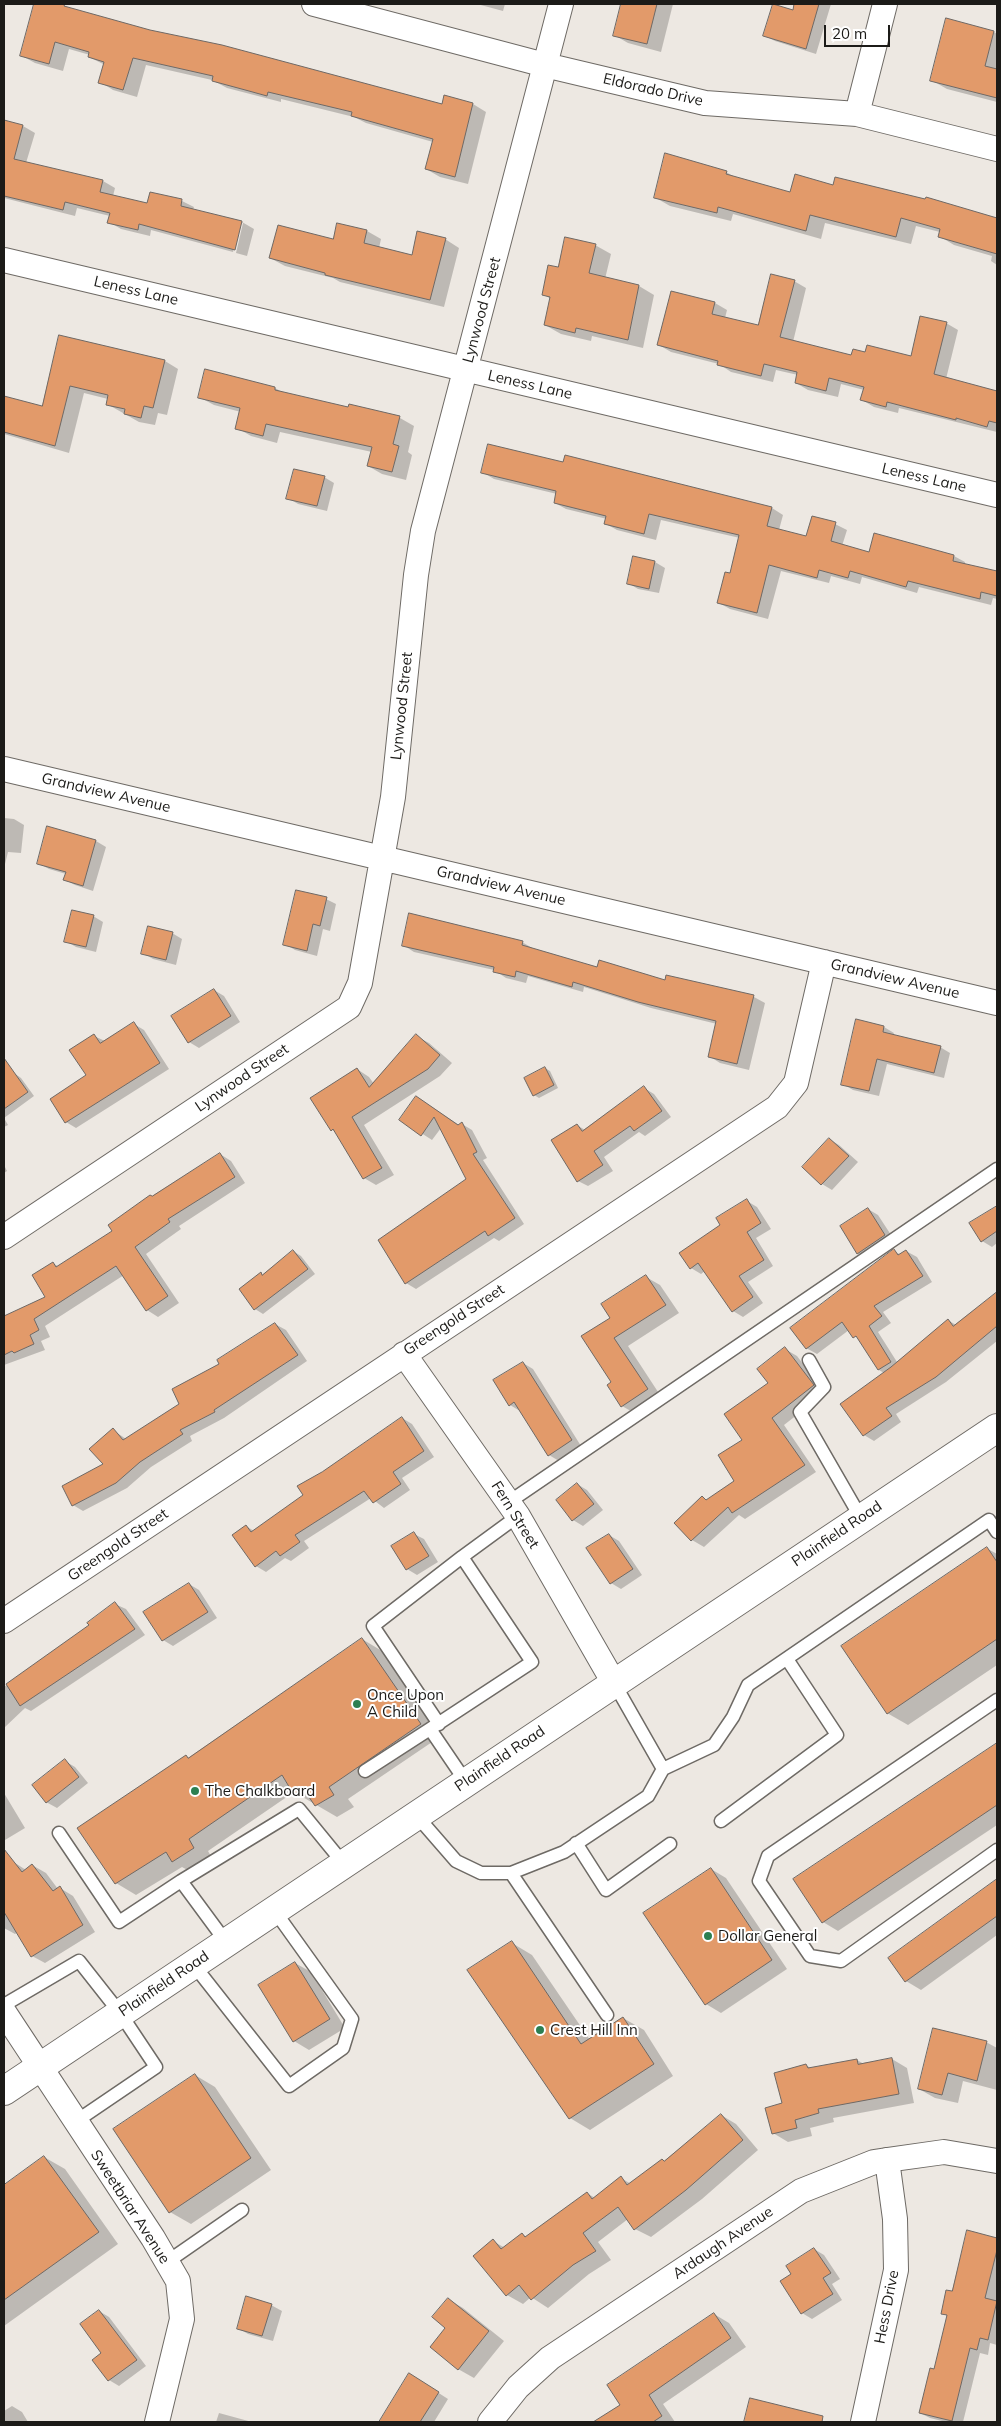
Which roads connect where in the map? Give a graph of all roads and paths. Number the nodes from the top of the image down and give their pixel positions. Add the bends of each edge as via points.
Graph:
1 (314, 4) edge
2 (561, 4) edge
3 (886, 4) edge
4 (545, 65) junction
5 (857, 114) junction
6 (997, 150) edge
7 (4, 260) edge
8 (466, 370) junction
9 (997, 495) edge
10 (4, 769) edge
11 (382, 858) junction
12 (824, 962) junction
13 (997, 1003) edge
14 (997, 1169) edge
15 (4, 1237) edge
16 (404, 1354) junction
17 (809, 1360) dead end
18 (997, 1428) edge
19 (513, 1509) junction
20 (861, 1518) junction
21 (997, 1532) edge
22 (462, 1557) junction
23 (4, 1621) edge
24 (787, 1659) junction
25 (614, 1683) junction
26 (997, 1700) edge
27 (434, 1726) junction
28 (664, 1769) junction
29 (365, 1771) dead end
30 (466, 1782) junction
31 (416, 1815) junction
32 (721, 1821) dead end
33 (60, 1833) dead end
34 (576, 1843) junction
35 (670, 1844) dead end
36 (997, 1850) edge
37 (344, 1864) junction
38 (511, 1873) junction
39 (181, 1881) junction
40 (274, 1910) junction
41 (226, 1942) junction
42 (194, 1964) junction
43 (4, 2005) edge
44 (4, 2012) edge
45 (120, 2013) junction
46 (607, 2015) dead end
47 (39, 2067) junction
48 (4, 2091) edge
49 (75, 2122) junction
50 (887, 2160) junction
51 (997, 2161) edge
52 (242, 2210) dead end
53 (167, 2262) junction
54 (157, 2422) edge
55 (490, 2422) edge
56 (863, 2422) edge

1 - 4 street, Eldorado Drive
2 - 4 street, Lynwood Street
3 - 5 street
4 - 5 street, Eldorado Drive via 705,103
4 - 8 street, Lynwood Street
5 - 6 street, Eldorado Drive
7 - 8 street, Leness Lane
8 - 9 street, Leness Lane
8 - 11 street, Lynwood Street via 423,531 393,797
10 - 11 street, Grandview Avenue
11 - 12 street, Grandview Avenue
11 - 15 street, Lynwood Street via 360,983 349,1007
12 - 13 street, Grandview Avenue
12 - 16 street, Greengold Street via 796,1083 777,1107
14 - 19 lane
16 - 19 street, Fern Street
16 - 23 street, Greengold Street
17 - 20 lane via 824,1387 800,1412
18 - 20 main road, Plainfield Road
19 - 22 lane
19 - 25 street, Fern Street
20 - 25 main road, Plainfield Road
21 - 24 lane via 989,1520
22 - 27 lane via 373,1626
22 - 27 lane via 532,1662
24 - 28 lane via 748,1685 714,1744
24 - 32 lane via 837,1735
25 - 28 lane
25 - 30 main road, Plainfield Road
26 - 36 lane via 768,1856 759,1881 810,1956 841,1961
27 - 29 lane
27 - 30 lane
28 - 34 lane via 648,1796
30 - 31 main road, Plainfield Road
31 - 37 main road, Plainfield Road
31 - 38 lane via 456,1861 481,1873
33 - 39 lane via 119,1922
34 - 35 lane via 606,1890
34 - 38 lane via 564,1852
37 - 39 lane via 299,1809
37 - 40 main road, Plainfield Road
38 - 46 lane
39 - 41 lane
40 - 41 main road, Plainfield Road
40 - 42 lane via 352,2019 343,2048 289,2086
41 - 42 main road, Plainfield Road
42 - 45 main road, Plainfield Road
43 - 45 lane via 79,1962
44 - 47 street, Sweetbriar Avenue
45 - 47 main road, Plainfield Road
45 - 49 lane via 156,2067
47 - 48 main road, Plainfield Road
47 - 49 street, Sweetbriar Avenue
49 - 53 street, Sweetbriar Avenue
50 - 51 street, Ardaugh Avenue via 944,2152
50 - 55 street, Ardaugh Avenue via 800,2191 550,2358 518,2387
50 - 56 street, Hess Drive via 895,2219 896,2270
52 - 53 lane
53 - 54 street, Sweetbriar Avenue via 178,2281 182,2319

